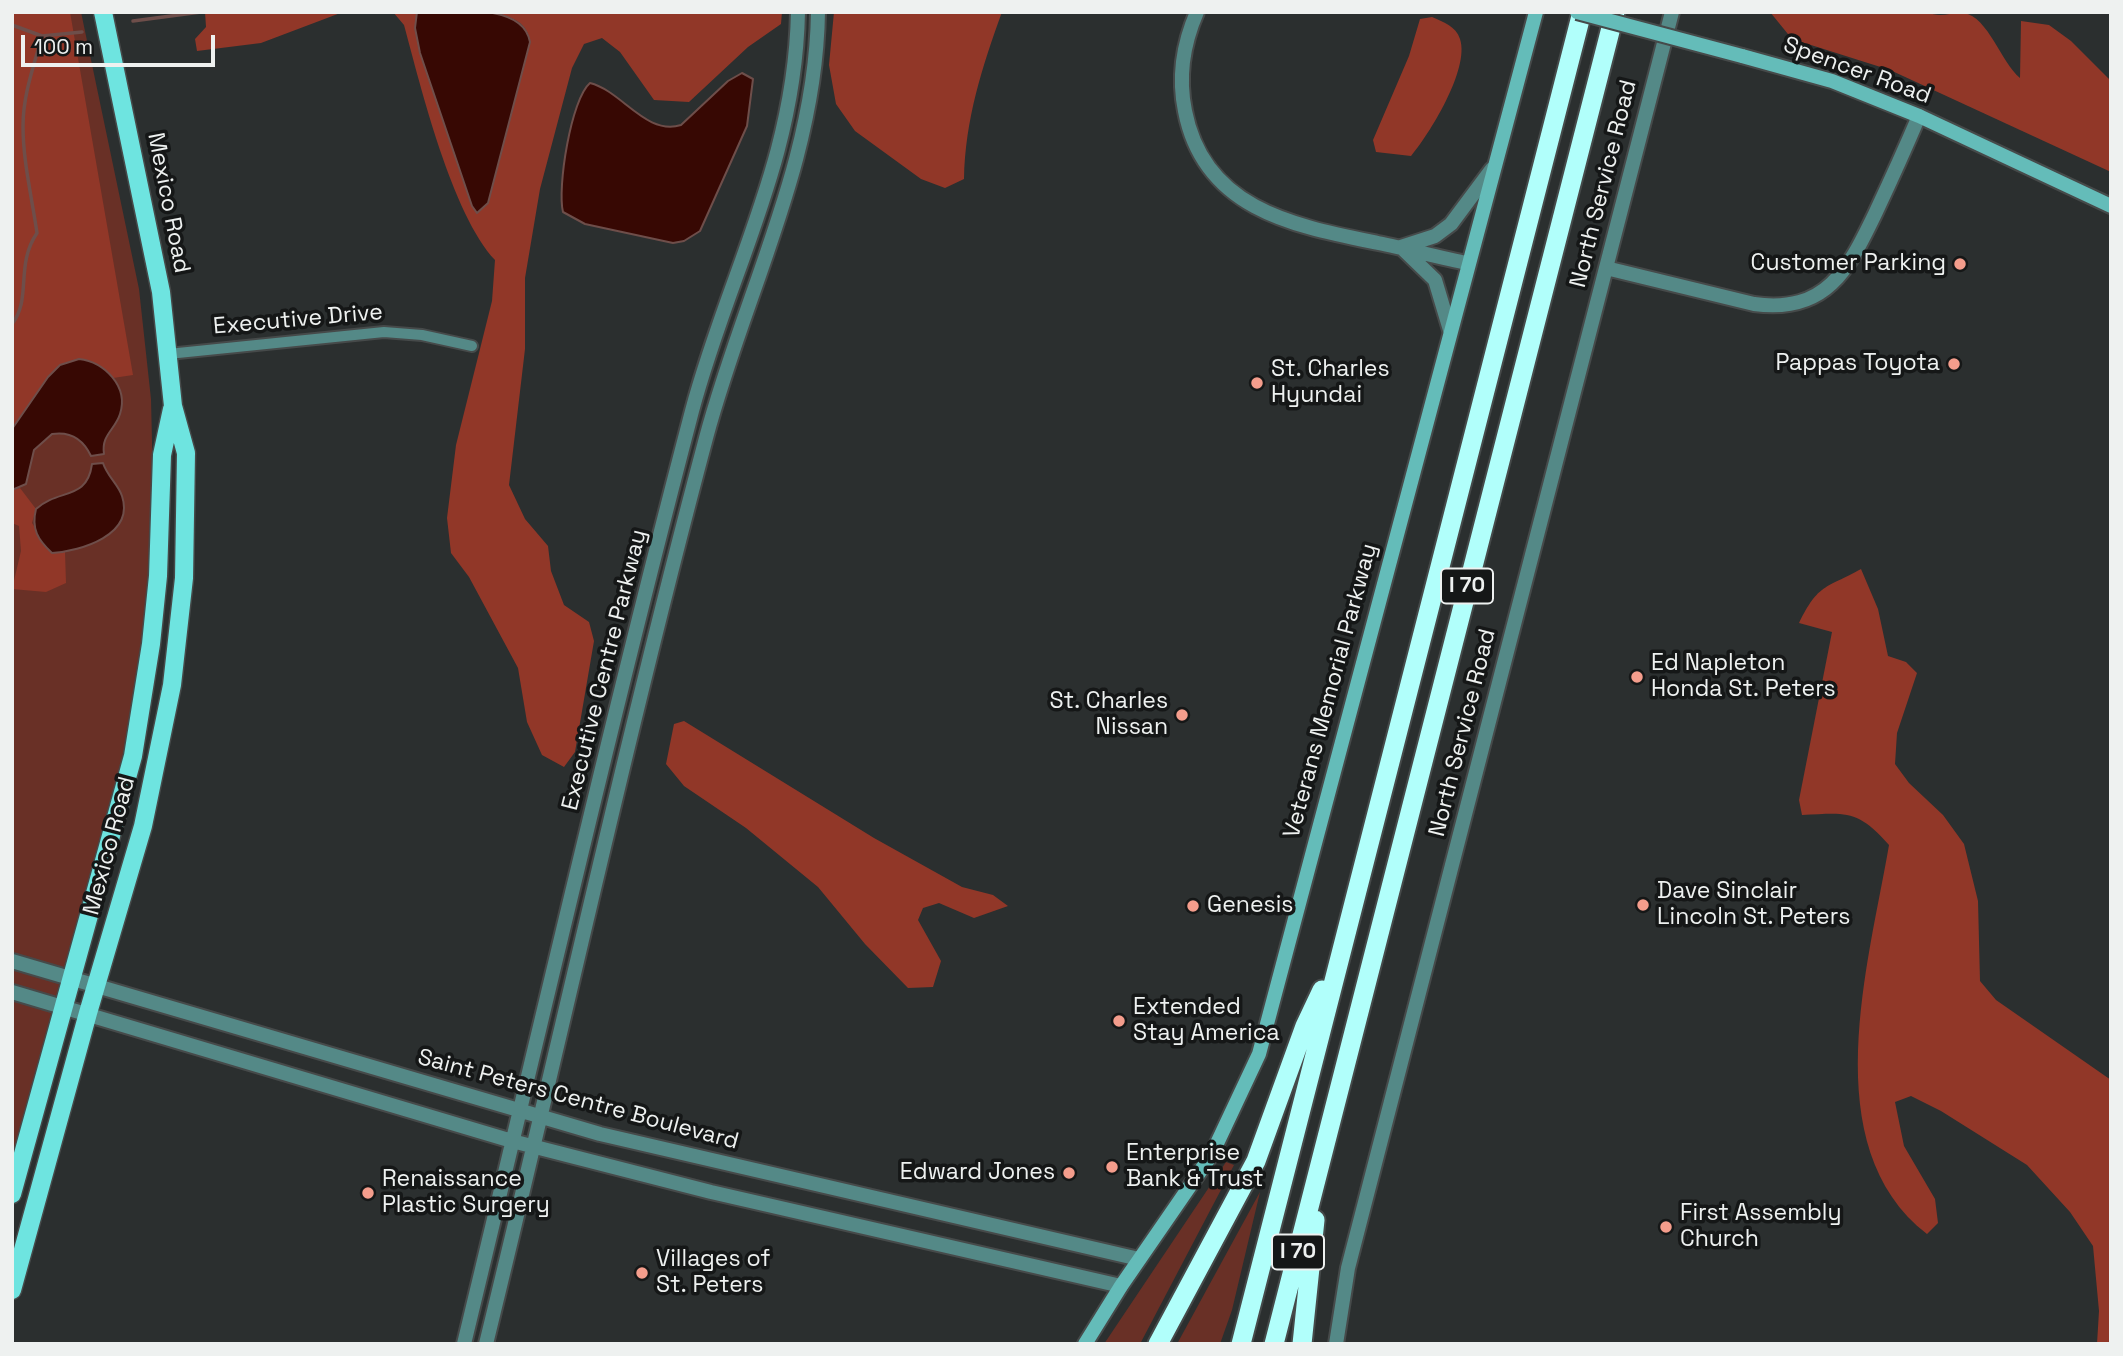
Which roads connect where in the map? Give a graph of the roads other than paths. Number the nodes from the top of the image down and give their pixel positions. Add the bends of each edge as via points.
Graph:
1 (103, 12) edge
2 (799, 12) edge
3 (818, 12) edge
4 (1198, 12) edge
5 (1536, 12) edge
6 (1577, 12) edge
7 (1583, 12) edge
8 (1615, 12) edge
9 (1672, 12) edge
10 (1919, 116) junction
11 (1492, 169) junction
12 (2111, 206) edge
13 (1400, 247) junction
14 (1467, 263) junction
15 (1606, 268) junction
16 (1450, 330) junction
17 (472, 346) dead end
18 (168, 354) junction
19 (173, 405) junction
20 (1338, 958) junction
21 (12, 961) edge
22 (71, 978) junction
23 (96, 985) junction
24 (12, 992) edge
25 (63, 1006) junction
26 (88, 1013) junction
27 (519, 1112) junction
28 (542, 1118) junction
29 (512, 1141) junction
30 (535, 1147) junction
31 (1321, 1160) junction
32 (12, 1194) edge
33 (1139, 1259) junction
34 (1121, 1286) junction
35 (12, 1290) edge
36 (464, 1344) edge
37 (486, 1344) edge
38 (1085, 1344) edge
39 (1158, 1344) edge
40 (1241, 1344) edge
41 (1274, 1344) edge
42 (1302, 1344) edge
43 (1336, 1344) edge

1 - 18 main road, Mexico Road via 160,292
2 - 27 street, Executive Centre Parkway via 786,127 694,406
3 - 28 street, Executive Centre Parkway via 815,71 804,134 705,440
4 - 13 street via 1185,45 1182,95 1187,123 1210,169 1244,201 1281,220
5 - 11 main road, Veterans Memorial Parkway
6 - 10 main road, Spencer Road, bridge via 1832,81
7 - 20 highway, I 70
8 - 31 highway, I 70
9 - 15 street, North Service Road
10 - 12 main road, Spencer Road
10 - 15 street via 1847,268 1810,299 1779,306 1754,304
11 - 13 street via 1451,224 1435,236
11 - 14 main road, Veterans Memorial Parkway
13 - 14 street
13 - 16 street via 1435,279
14 - 16 main road, Veterans Memorial Parkway
15 - 43 street, North Service Road via 1348,1268
16 - 33 main road, Veterans Memorial Parkway via 1259,1054 1212,1154
17 - 18 street, Executive Drive via 384,332
18 - 19 main road, Mexico Road
19 - 22 main road, Mexico Road via 162,455 158,576 139,721 126,785
19 - 23 main road, Mexico Road via 187,453 188,480 174,672 143,826
20 - 39 highway via 1305,1026 1256,1161
20 - 40 highway, I 70
21 - 22 street, Saint Peters Centre Boulevard
22 - 23 street, Saint Peters Centre Boulevard
22 - 25 main road, Mexico Road
23 - 26 main road, Mexico Road
23 - 27 street, Saint Peters Centre Boulevard
24 - 25 street
25 - 26 street
25 - 32 main road, Mexico Road
26 - 29 street
26 - 35 main road, Mexico Road
27 - 28 street, Saint Peters Centre Boulevard
27 - 29 street, Executive Centre Parkway
28 - 30 street, Executive Centre Parkway
28 - 33 street, Saint Peters Centre Boulevard
29 - 30 street
29 - 36 street, Executive Centre Parkway
30 - 34 street via 764,1205
30 - 37 street, Executive Centre Parkway
31 - 41 highway, I 70
31 - 42 highway
33 - 34 main road, Veterans Memorial Parkway
34 - 38 main road, Veterans Memorial Parkway

